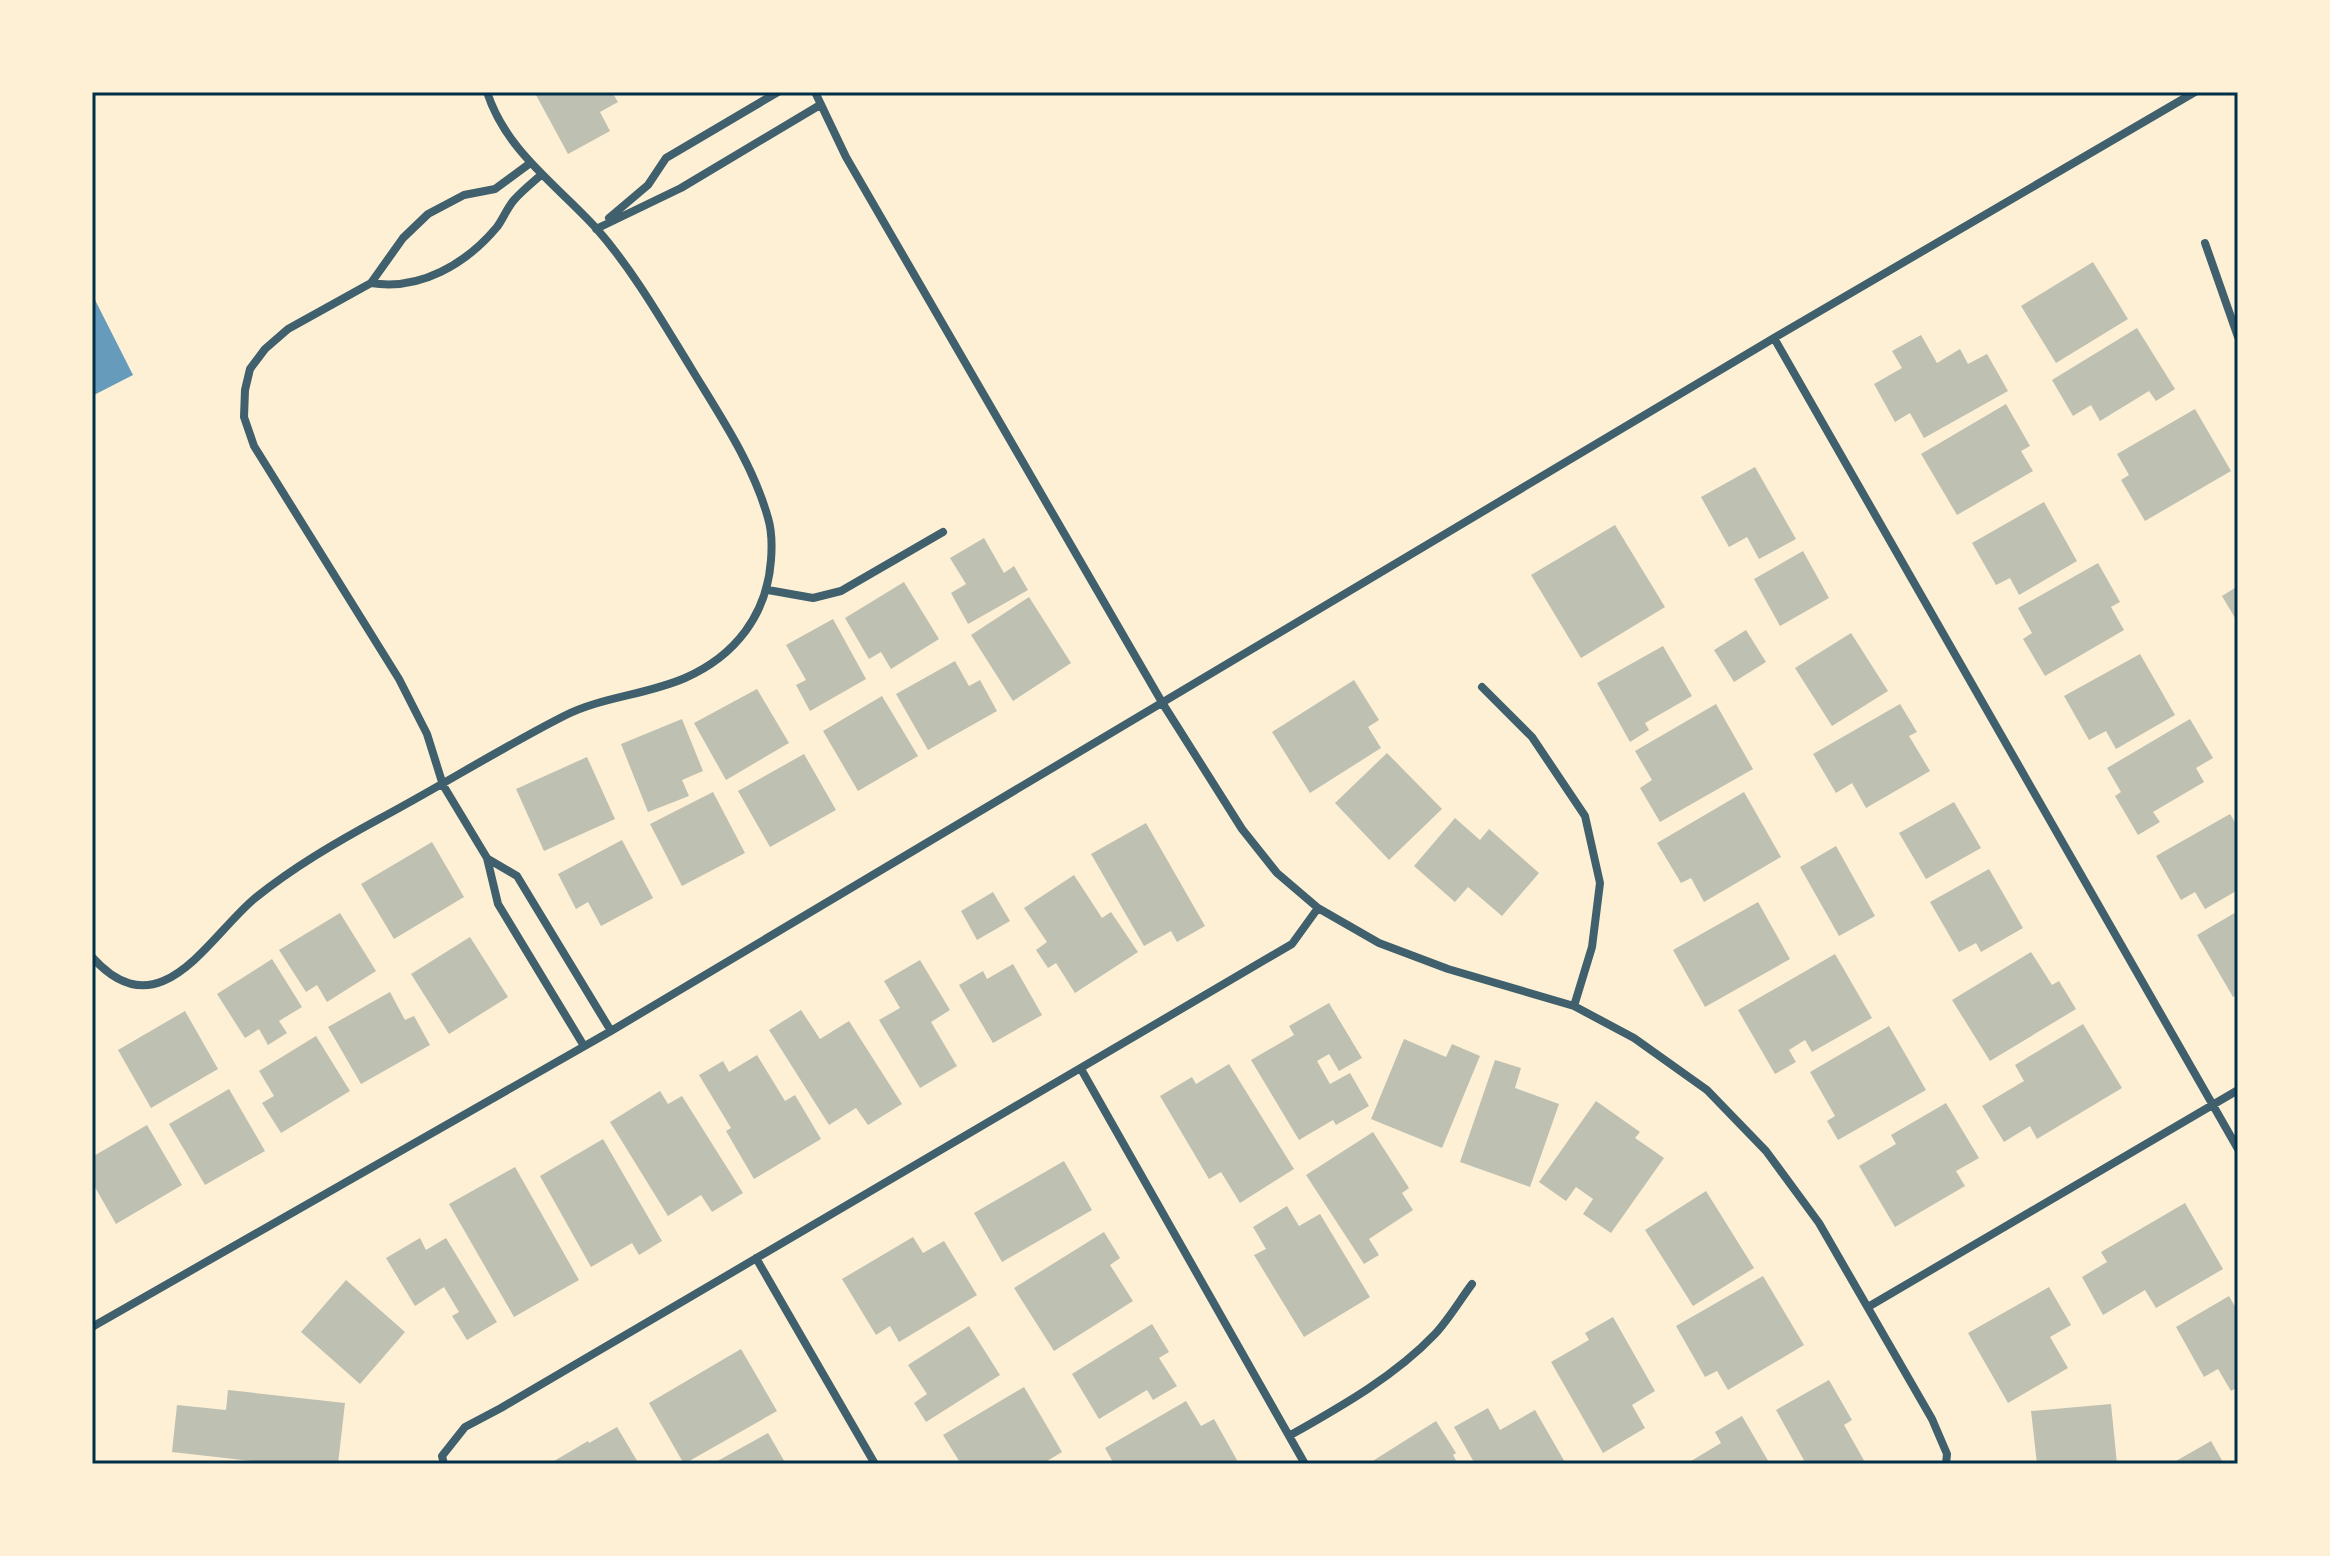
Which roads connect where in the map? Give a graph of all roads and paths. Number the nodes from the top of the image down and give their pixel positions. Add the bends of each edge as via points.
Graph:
1 (487, 92) edge
2 (778, 92) edge
3 (815, 92) edge
4 (2195, 92) edge
5 (820, 105) junction
6 (529, 164) junction
7 (541, 175) junction
8 (596, 229) junction
9 (2205, 243) dead end
10 (371, 283) junction
11 (2238, 337) edge
12 (1774, 338) junction
13 (943, 532) dead end
14 (768, 590) junction
15 (1482, 687) dead end
16 (1163, 704) junction
17 (443, 785) junction
18 (487, 858) junction
19 (1318, 908) junction
20 (92, 957) edge
21 (1574, 1006) junction
22 (611, 1031) junction
23 (584, 1046) junction
24 (1081, 1069) junction
25 (2238, 1090) edge
26 (2213, 1105) junction
27 (2238, 1149) edge
28 (756, 1258) junction
29 (1472, 1284) dead end
30 (1868, 1307) junction
31 (92, 1327) edge
32 (1289, 1436) junction
33 (443, 1460) edge
34 (875, 1464) edge
35 (1305, 1464) edge
36 (1946, 1464) edge

1 - 6 street
2 - 8 street via 666,158 648,185
3 - 5 street
4 - 12 street
5 - 8 street via 681,188
5 - 16 street
6 - 7 street
6 - 10 street via 495,189 464,195 428,214
7 - 8 street
7 - 10 street via 462,259 411,284
8 - 14 street via 668,331 752,472 770,522
9 - 11 street
10 - 17 street via 288,329 265,349 250,369 244,417 254,446 399,679 427,734
12 - 16 street
12 - 26 street
13 - 14 street via 841,591 813,598
14 - 17 street via 753,624 724,654 685,678 566,715
15 - 21 street via 1532,737 1585,816 1600,883 1592,947
16 - 19 street via 1242,829 1277,873
16 - 22 street
17 - 18 street
17 - 20 street via 289,872 251,902 193,964 169,980 138,986 120,980
18 - 22 street via 517,876
18 - 23 street via 498,904
19 - 21 street via 1379,943
19 - 24 street via 1292,944
21 - 30 street via 1634,1038 1707,1090 1757,1141 1819,1223
22 - 23 street
23 - 31 street
24 - 28 street
24 - 32 street
25 - 26 street
26 - 27 street
26 - 30 street
28 - 33 street via 465,1427
28 - 34 street
29 - 32 street via 1437,1333 1400,1366
30 - 36 street via 1932,1419
32 - 35 street

